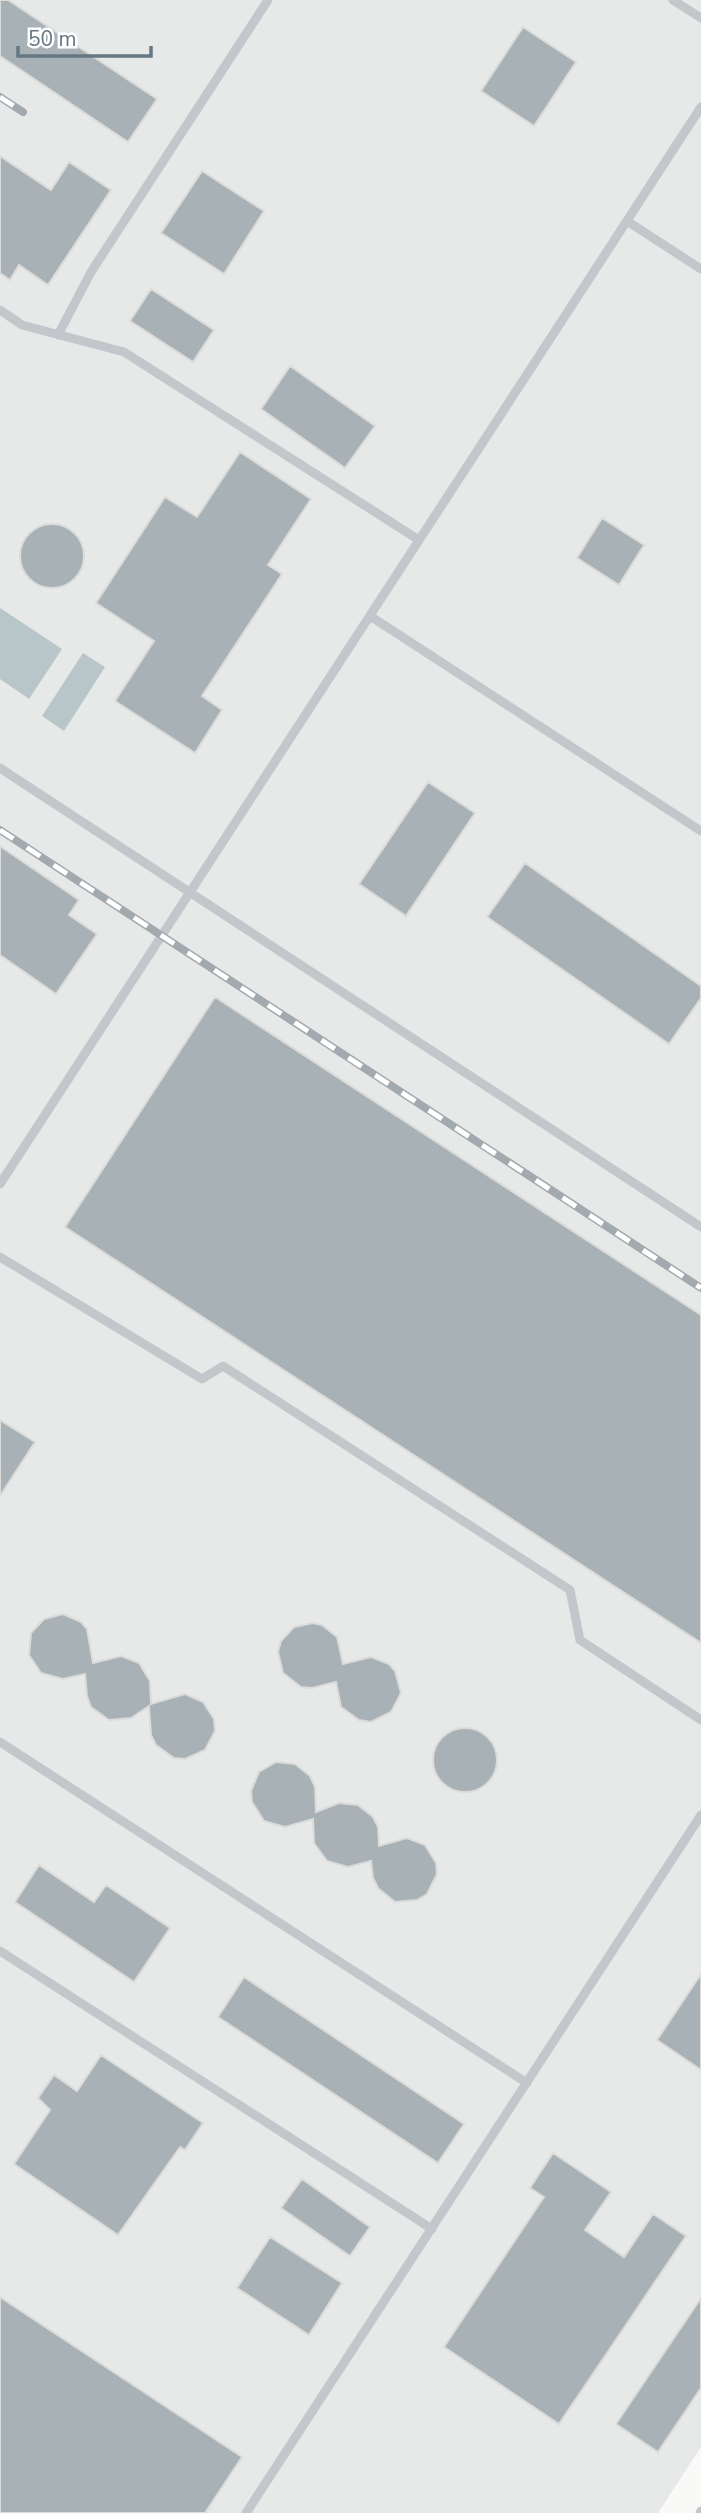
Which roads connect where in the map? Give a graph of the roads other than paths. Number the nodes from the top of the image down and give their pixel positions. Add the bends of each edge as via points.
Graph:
1 (268, 0) edge
2 (673, 0) edge
3 (701, 18) edge
4 (701, 107) edge
5 (627, 221) junction
6 (701, 269) edge
7 (0, 310) edge
8 (58, 335) junction
9 (419, 540) junction
10 (370, 616) junction
11 (0, 768) edge
12 (701, 831) edge
13 (190, 892) junction
14 (0, 1184) edge
15 (701, 1227) edge
16 (0, 1257) edge
17 (701, 1720) edge
18 (0, 1742) edge
19 (701, 1815) edge
20 (0, 1951) edge
21 (527, 2083) junction
22 (432, 2229) junction
23 (246, 2513) edge

1 - 8 lane via 91,272
2 - 3 lane
4 - 5 lane
5 - 6 lane
5 - 9 lane
7 - 8 lane via 22,325
8 - 9 lane via 124,352
9 - 10 lane
10 - 12 lane
10 - 13 lane
11 - 13 lane
13 - 14 lane
13 - 15 lane
16 - 17 lane via 202,1379 223,1366 570,1590 580,1640
18 - 21 lane
19 - 21 lane
20 - 22 lane
21 - 22 lane
22 - 23 lane

